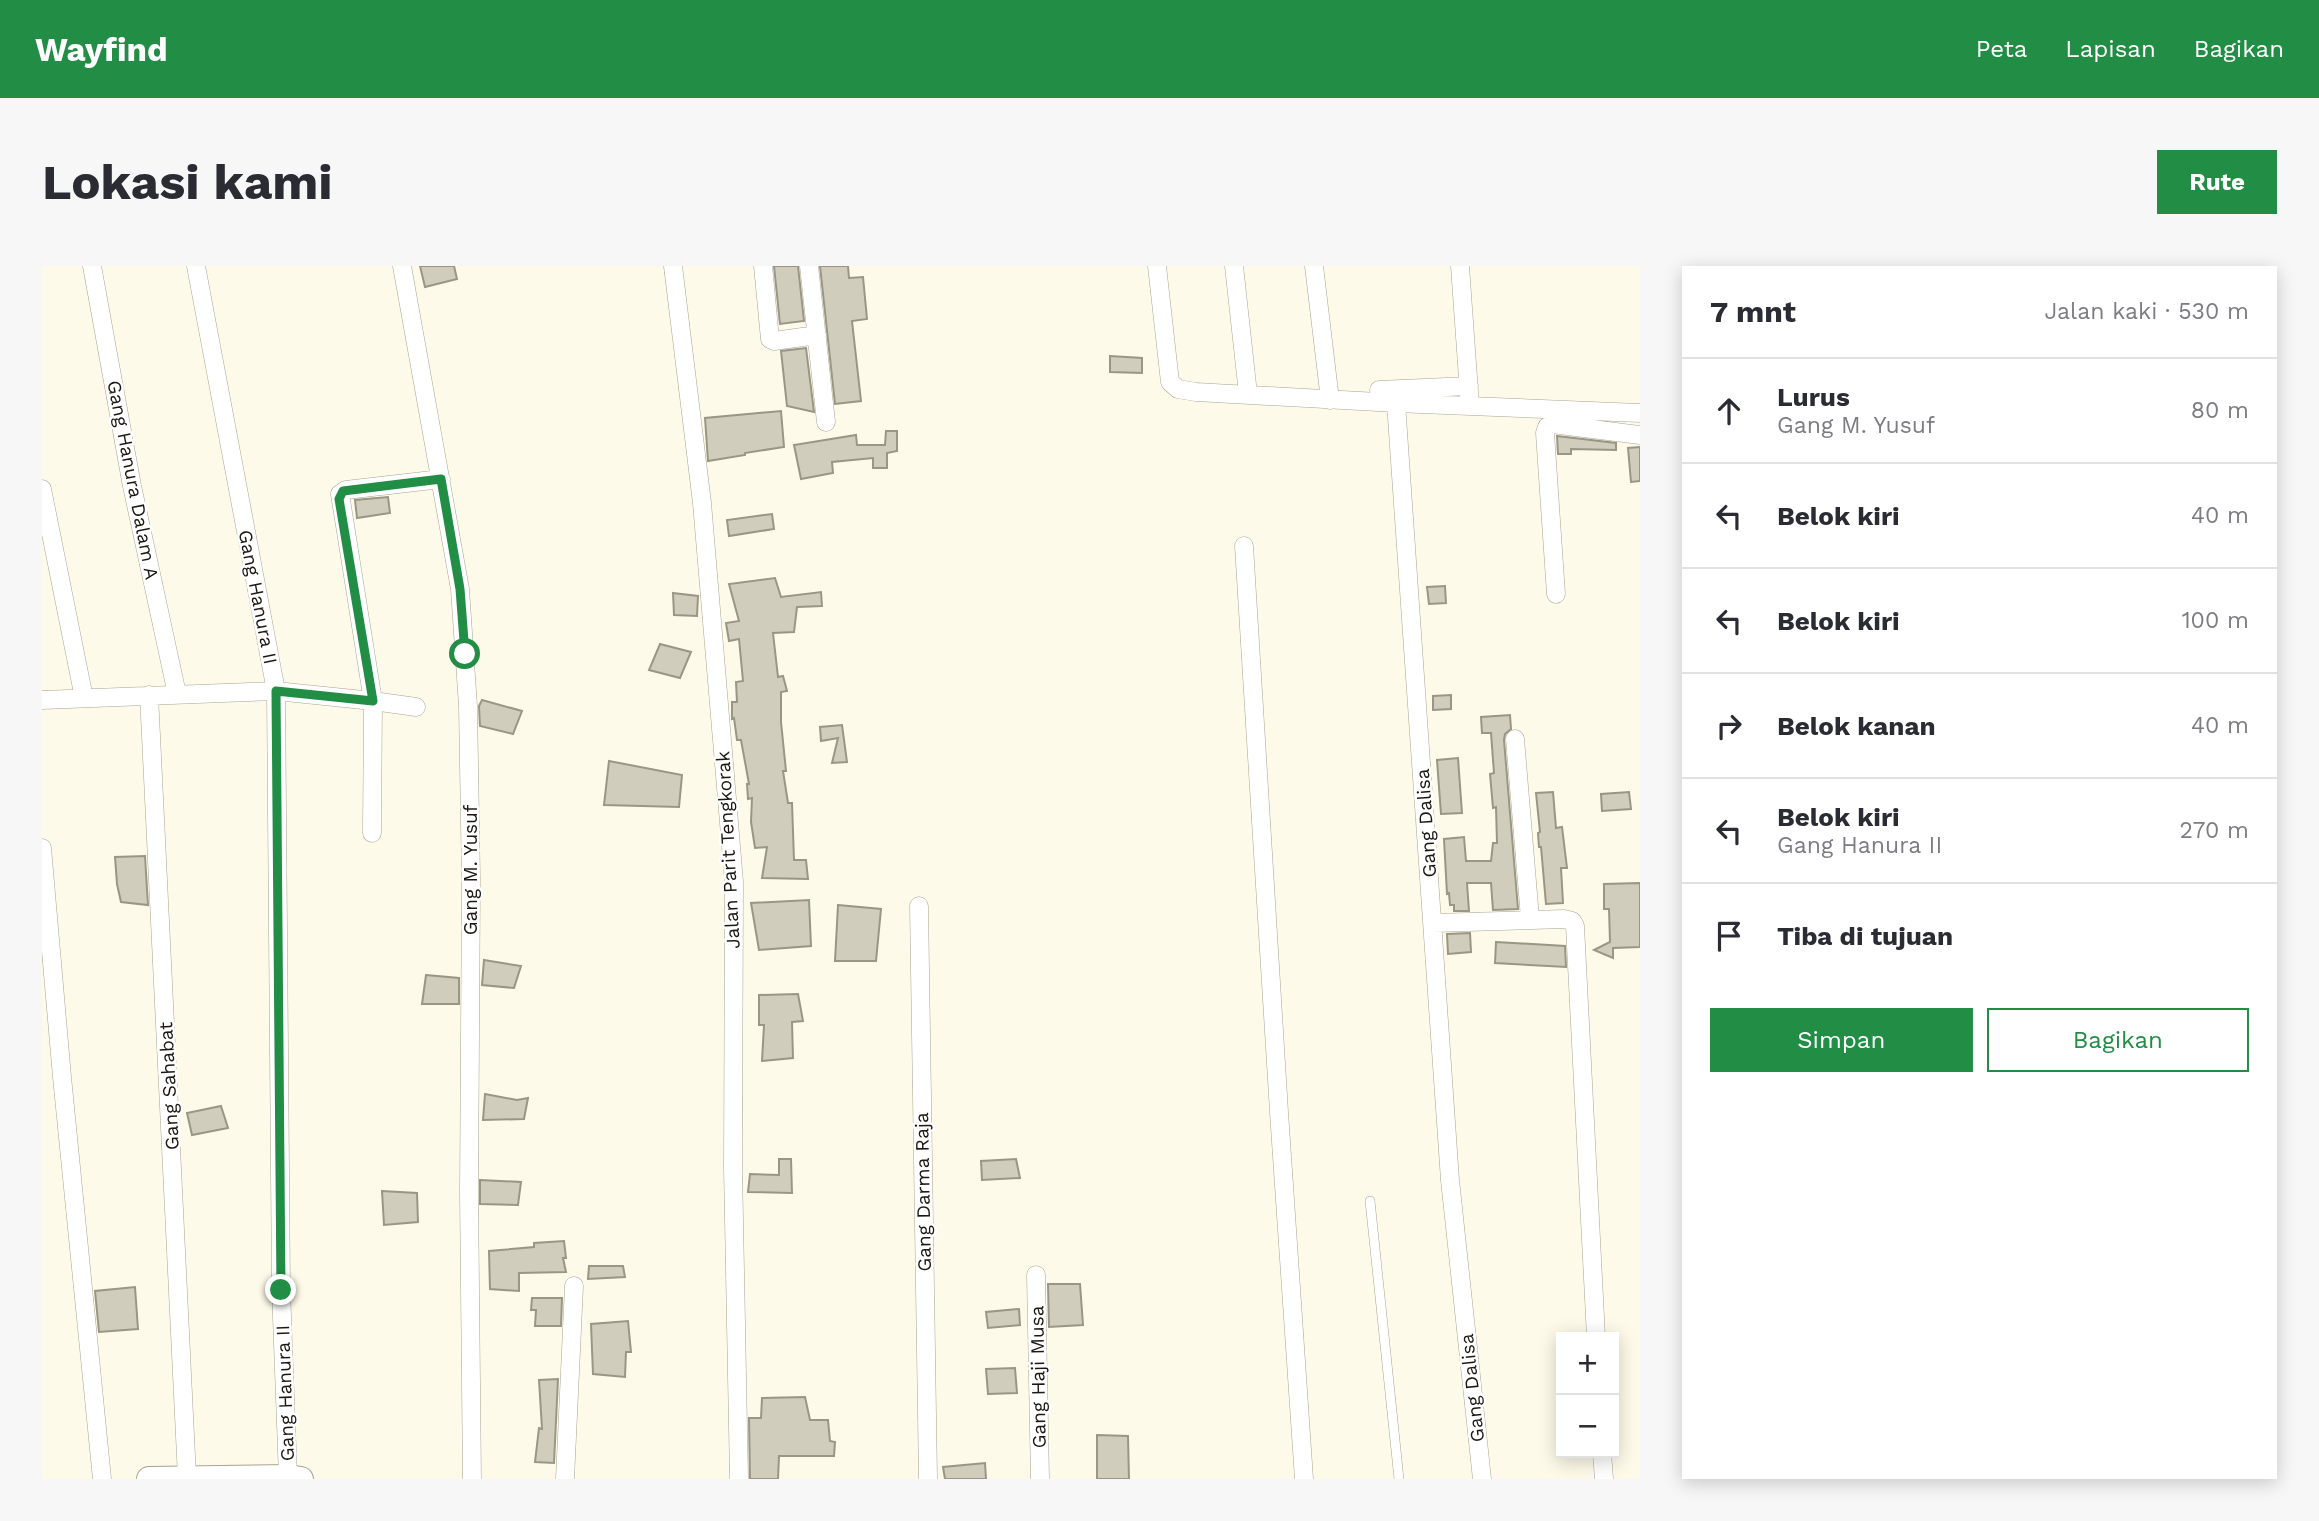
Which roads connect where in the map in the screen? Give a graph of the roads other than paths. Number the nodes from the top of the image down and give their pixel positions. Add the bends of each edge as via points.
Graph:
1 (92, 266) edge
2 (196, 266) edge
3 (402, 266) edge
4 (673, 266) edge
5 (763, 266) edge
6 (810, 266) edge
7 (1157, 266) edge
8 (1234, 266) edge
9 (1314, 266) edge
10 (1460, 266) edge
11 (817, 335) junction
12 (1469, 386) junction
13 (1379, 390) dead end
14 (1248, 394) junction
15 (1330, 400) junction
16 (1396, 403) junction
17 (1470, 406) junction
18 (1640, 413) edge
19 (826, 422) dead end
20 (1640, 435) edge
21 (441, 479) junction
22 (42, 489) edge
23 (1244, 546) dead end
24 (1556, 594) dead end
25 (276, 691) junction
26 (177, 694) junction
27 (149, 695) junction
28 (84, 698) junction
29 (42, 700) edge
30 (373, 701) junction
31 (416, 707) dead end
32 (1515, 739) dead end
33 (372, 833) dead end
34 (42, 848) edge
35 (919, 905) dead end
36 (1530, 918) junction
37 (1434, 923) junction
38 (1370, 1200) dead end
39 (1036, 1275) dead end
40 (575, 1286) dead end
41 (1596, 1332) edge
42 (1602, 1458) edge
43 (187, 1477) junction
44 (294, 1478) edge
45 (102, 1479) edge
46 (149, 1479) edge
47 (472, 1479) edge
48 (565, 1479) edge
49 (739, 1479) edge
50 (928, 1479) edge
51 (1040, 1479) edge
52 (1304, 1479) edge
53 (1399, 1479) edge
54 (1482, 1479) edge
55 (1604, 1479) edge

1 - 26 street, Gang Hanura Dalam A via 132,486
2 - 25 street, Gang Hanura II
3 - 21 street, Gang M. Yusuf
4 - 49 street, Jalan Parit Tengkorak via 702,503 734,882
5 - 11 street via 770,339
6 - 11 street
7 - 14 street via 1170,382 1178,388
8 - 14 street
9 - 15 street
10 - 12 street
11 - 19 street
12 - 13 street
12 - 17 street
14 - 15 street
15 - 16 street
16 - 17 street
16 - 37 street, Gang Dalisa
17 - 18 street
20 - 24 street via 1547,427
21 - 30 street via 340,494
21 - 47 street, Gang M. Yusuf via 460,589 468,706
22 - 28 street
23 - 52 street
25 - 26 street
25 - 30 street
25 - 44 street, Gang Hanura II via 281,1290
26 - 27 street
27 - 28 street
27 - 43 street, Gang Sahabat
28 - 29 street
30 - 31 street
30 - 33 street
32 - 36 street
34 - 45 street
35 - 50 street, Gang Darma Raja
36 - 37 street
36 - 41 street via 1564,919 1575,926
37 - 54 street, Gang Dalisa via 1450,1180
38 - 53 lane
39 - 51 street, Gang Haji Musa
40 - 48 street
42 - 55 street
43 - 44 main road
43 - 46 main road

